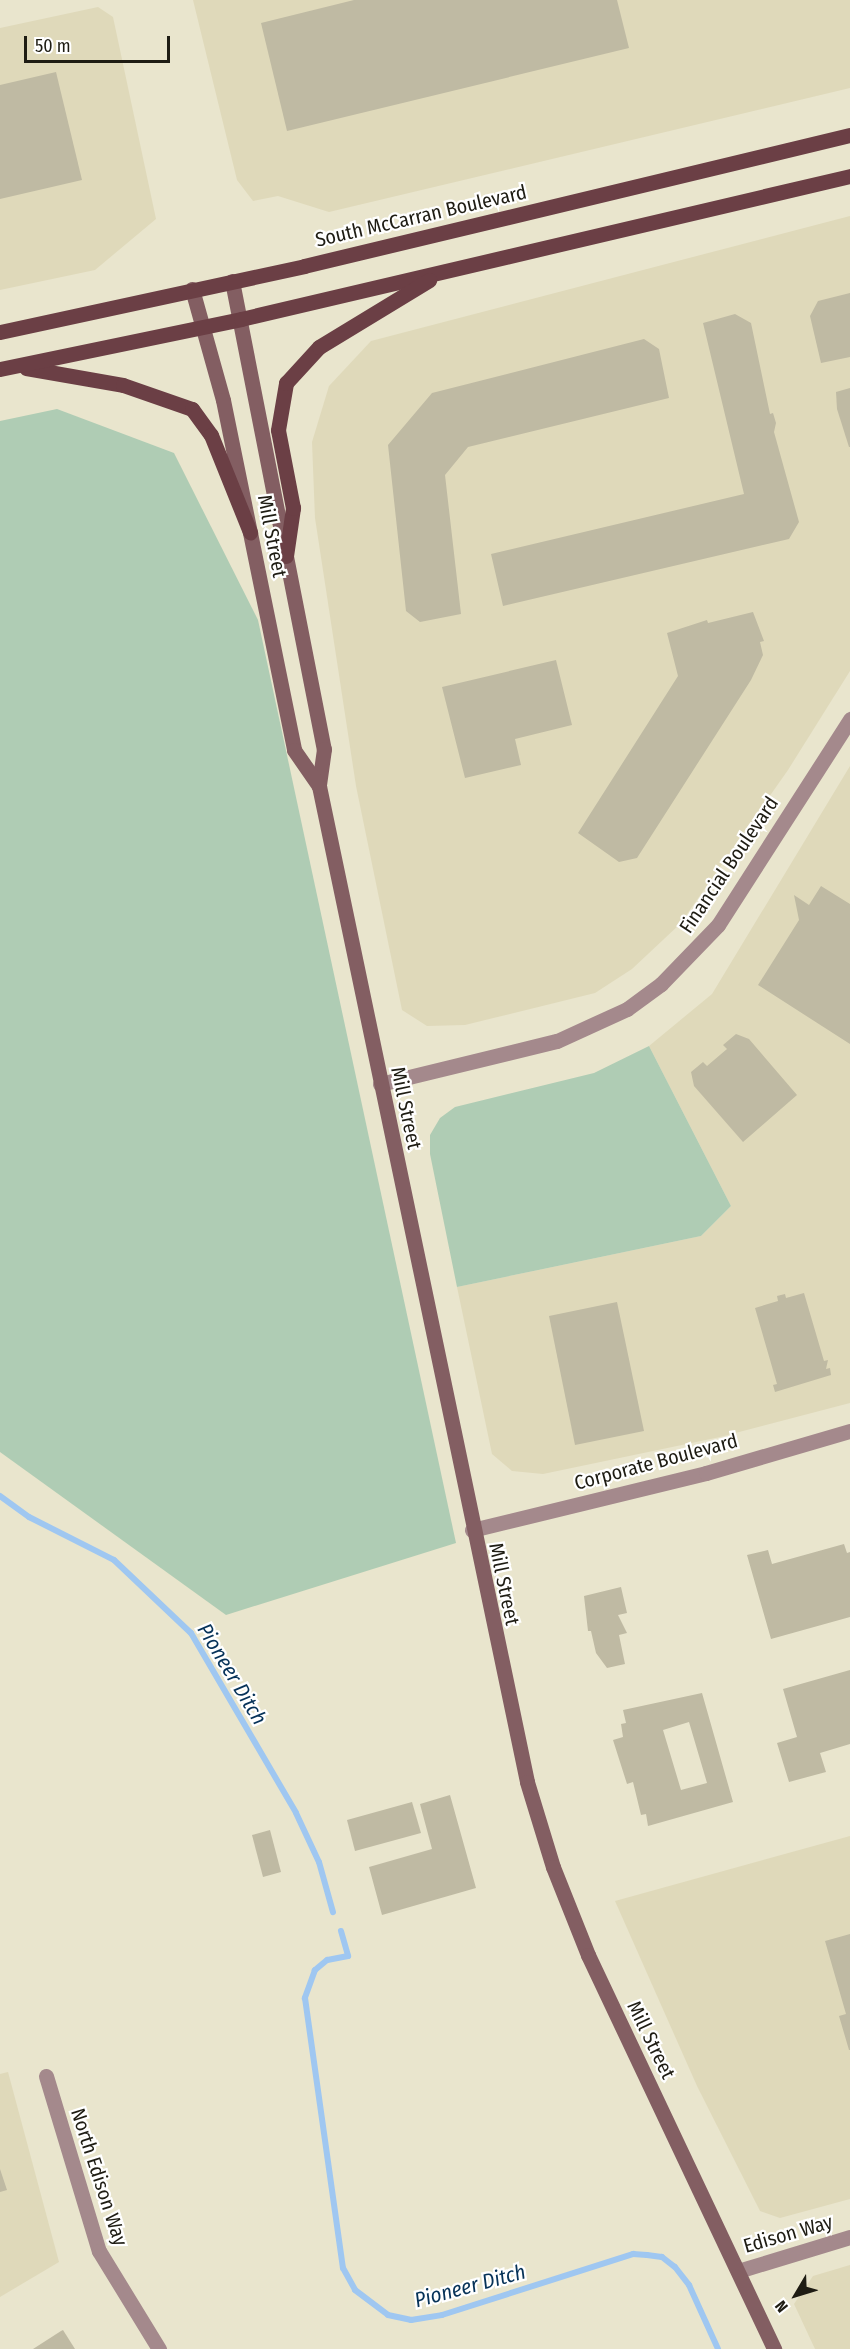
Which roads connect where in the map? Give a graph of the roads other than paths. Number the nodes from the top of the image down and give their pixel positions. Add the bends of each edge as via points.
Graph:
1 (850, 135) edge
2 (850, 176) edge
3 (445, 271) junction
4 (232, 281) junction
5 (192, 289) junction
6 (242, 319) junction
7 (204, 327) junction
8 (0, 332) edge
9 (5, 368) edge
10 (250, 532) junction
11 (286, 556) junction
12 (850, 719) edge
13 (319, 786) junction
14 (380, 1084) junction
15 (850, 1431) edge
16 (472, 1530) junction
17 (46, 2076) dead end
18 (850, 2237) edge
19 (738, 2271) junction
20 (159, 2349) edge
21 (774, 2349) edge

1 - 4 main road, South McCarran Boulevard
2 - 3 main road
3 - 6 main road
3 - 11 main road via 319,347 286,383 278,429 293,508
4 - 5 main road, South McCarran Boulevard
4 - 6 main road, Mill Street
5 - 7 main road, Mill Street
5 - 8 main road, South McCarran Boulevard
6 - 7 main road
6 - 11 main road, Mill Street
7 - 9 main road
7 - 10 main road, Mill Street
9 - 10 main road via 60,371 114,383 192,409 211,435
10 - 13 main road, Mill Street via 294,750
11 - 13 main road, Mill Street via 324,749
12 - 14 street, Financial Boulevard via 718,925 662,984 627,1009 556,1041
13 - 14 main road, Mill Street
14 - 16 main road, Mill Street
15 - 16 street, Corporate Boulevard via 706,1473
16 - 19 main road, Mill Street via 516,1740 553,1867 601,1984
17 - 20 street, North Edison Way via 99,2251
18 - 19 street, Edison Way
19 - 21 main road, Mill Street

